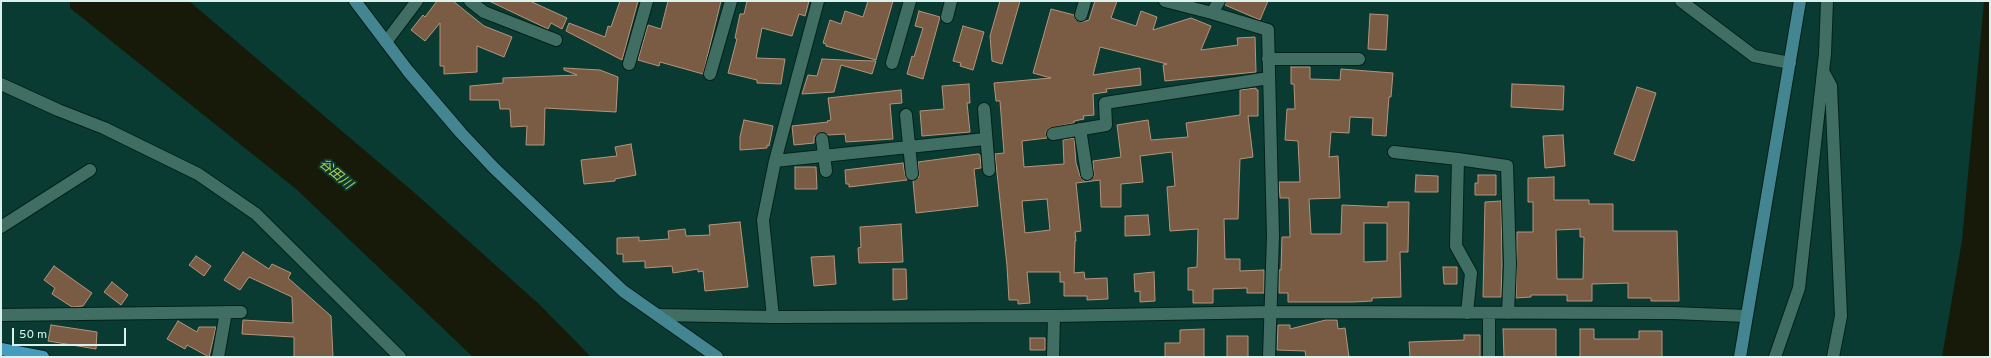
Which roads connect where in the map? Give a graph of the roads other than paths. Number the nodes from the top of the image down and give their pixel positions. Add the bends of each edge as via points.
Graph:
1 (355, 1) edge
2 (417, 1) edge
3 (470, 1) edge
4 (647, 1) edge
5 (731, 1) edge
6 (818, 1) edge
7 (910, 1) edge
8 (951, 1) edge
9 (1085, 1) edge
10 (1165, 1) edge
11 (1219, 1) edge
12 (1681, 1) edge
13 (1800, 1) edge
14 (1827, 1) edge
15 (1212, 13) junction
16 (1081, 16) dead end
17 (947, 17) dead end
18 (556, 40) dead end
19 (386, 42) junction
20 (1268, 59) junction
21 (1359, 59) dead end
22 (892, 63) dead end
23 (1790, 63) junction
24 (629, 64) dead end
25 (1823, 71) junction
26 (710, 74) dead end
27 (1269, 78) junction
28 (1, 84) edge
29 (984, 109) dead end
30 (906, 115) dead end
31 (1080, 129) junction
32 (1053, 134) dead end
33 (822, 139) dead end
34 (985, 140) junction
35 (910, 147) junction
36 (1394, 152) dead end
37 (824, 156) junction
38 (1458, 159) junction
39 (775, 161) junction
40 (90, 170) dead end
41 (989, 170) dead end
42 (826, 171) dead end
43 (912, 174) dead end
44 (1088, 174) dead end
45 (1, 227) edge
46 (226, 312) junction
47 (241, 312) dead end
48 (1271, 312) junction
49 (1468, 313) junction
50 (1489, 313) junction
51 (1508, 313) junction
52 (1, 314) edge
53 (659, 315) junction
54 (1054, 316) junction
55 (1746, 316) junction
56 (773, 317) junction
57 (1, 349) edge
58 (43, 357) edge
59 (218, 357) edge
60 (400, 357) edge
61 (717, 357) edge
62 (1054, 357) edge
63 (1268, 357) edge
64 (1489, 357) edge
65 (1740, 357) edge
66 (1775, 357) edge
67 (1833, 357) edge

1 - 19 street
2 - 19 street
3 - 18 street via 484,12
4 - 24 street
5 - 26 street
6 - 39 street
7 - 22 street
8 - 17 street
9 - 16 street
10 - 15 street
11 - 15 street
12 - 23 street via 1754,56
13 - 23 street
14 - 25 street
15 - 20 street via 1268,30
19 - 53 street via 456,128 494,168 623,291
20 - 21 street
20 - 27 street
23 - 55 street
25 - 66 street via 1799,288
25 - 67 street via 1831,86 1841,316
27 - 31 street via 1105,103 1106,125
27 - 48 street via 1273,236
28 - 60 street via 104,128 198,174 218,187 256,214
29 - 34 street
30 - 35 street
31 - 32 street
31 - 44 street
33 - 37 street
34 - 35 street
34 - 41 street
35 - 37 street
35 - 43 street
36 - 38 street
37 - 39 street
37 - 42 street
38 - 49 street via 1456,246 1471,273
38 - 51 street via 1507,166 1510,264
39 - 56 street via 763,220
40 - 45 street
46 - 47 street
46 - 52 street
46 - 59 street
48 - 49 street
48 - 54 street
48 - 63 street
49 - 50 street
50 - 51 street
50 - 64 street
51 - 55 street
53 - 56 street
53 - 61 street
54 - 56 street
54 - 62 street
55 - 65 street
57 - 58 main road

